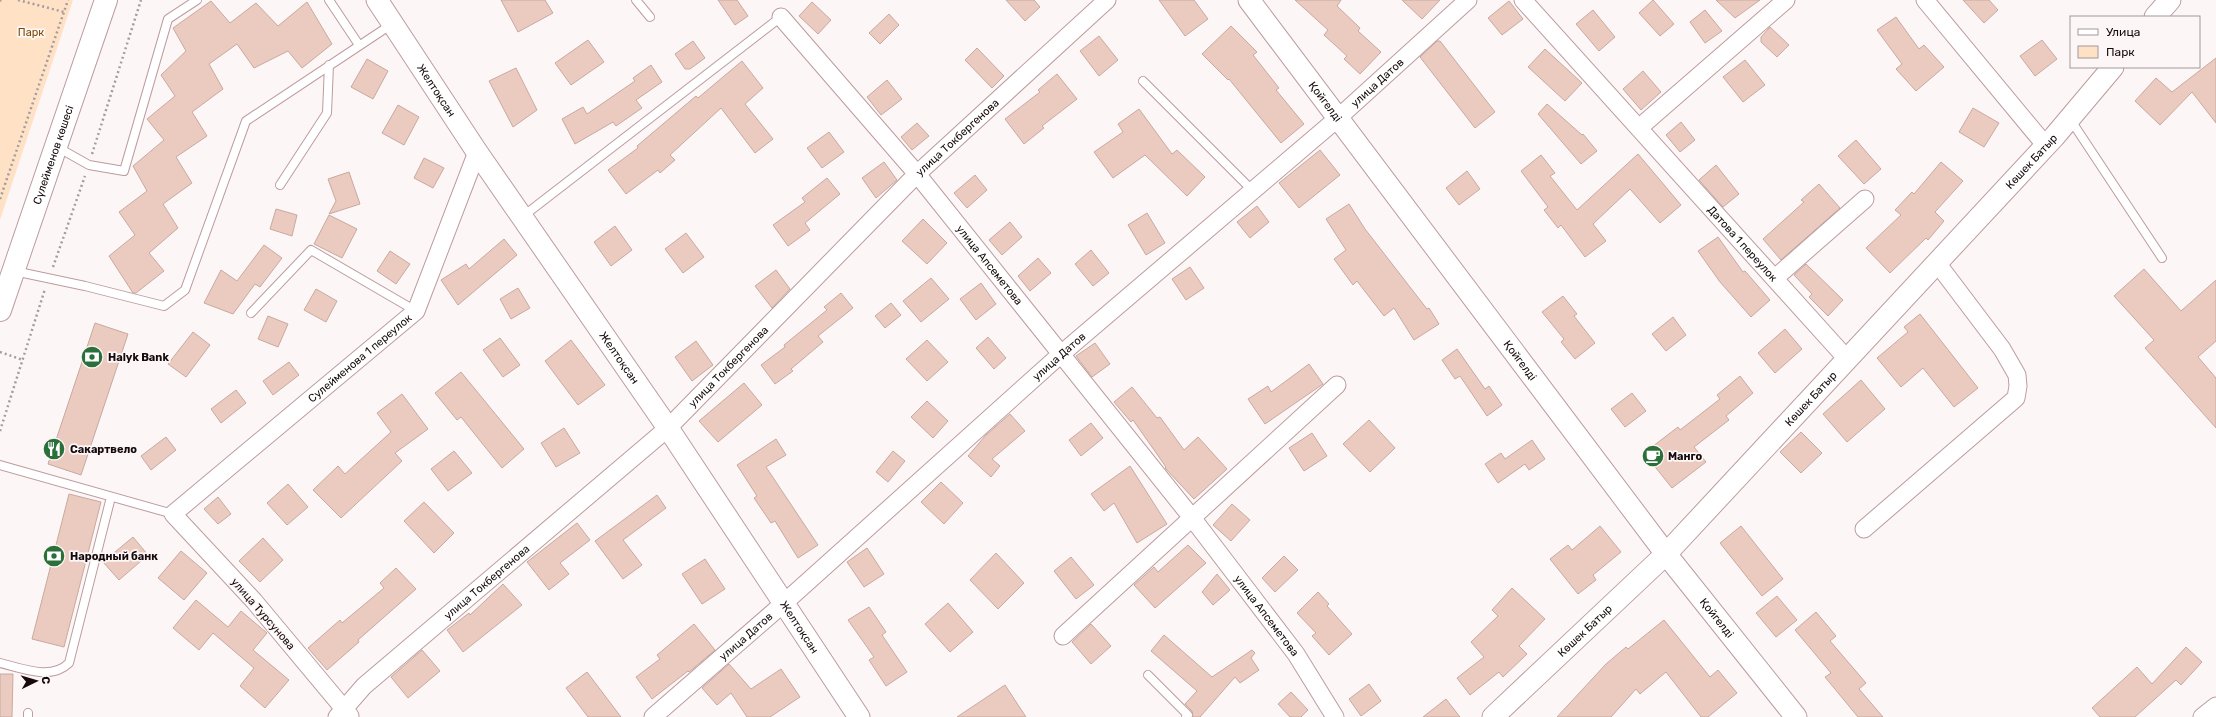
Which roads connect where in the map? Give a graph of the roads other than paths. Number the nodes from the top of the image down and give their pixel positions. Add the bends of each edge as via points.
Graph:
1 (106, 0) edge
2 (197, 0) edge
3 (329, 0) edge
4 (377, 0) edge
5 (636, 0) edge
6 (1107, 0) edge
7 (1249, 0) edge
8 (1468, 0) edge
9 (1523, 0) edge
10 (1786, 0) edge
11 (1925, 0) edge
12 (2170, 0) edge
13 (2156, 16) edge
14 (650, 17) dead end
15 (781, 17) joint
16 (392, 24) junction
17 (360, 45) junction
18 (329, 65) junction
19 (2112, 68) edge
20 (1143, 81) dead end
21 (1338, 118) junction
22 (2069, 118) junction
23 (1640, 128) junction
24 (56, 146) junction
25 (2046, 146) junction
26 (477, 152) junction
27 (917, 174) junction
28 (280, 185) dead end
29 (1253, 191) junction
30 (1865, 199) dead end
31 (522, 217) junction
32 (2162, 258) dead end
33 (1937, 263) junction
34 (14, 271) junction
35 (1775, 278) junction
36 (0, 310) edge
37 (416, 311) junction
38 (251, 313) dead end
39 (1060, 355) junction
40 (1847, 359) junction
41 (1337, 385) dead end
42 (668, 428) junction
43 (0, 465) edge
44 (111, 497) junction
45 (173, 514) junction
46 (1193, 519) junction
47 (1864, 530) dead end
48 (1666, 554) junction
49 (784, 604) junction
50 (1063, 636) dead end
51 (0, 663) edge
52 (1148, 675) dead end
53 (2216, 706) edge
54 (344, 714) edge
55 (653, 717) edge
56 (859, 717) edge
57 (1186, 717) edge
58 (1335, 717) edge
59 (1494, 717) edge
60 (1796, 717) edge
61 (2202, 717) edge

1 - 24 main road, Сүлейменов көшесі
2 - 24 lane via 168,19 124,171 89,165
3 - 17 lane
4 - 16 street, Желтоқсан
5 - 14 lane
6 - 27 street, улица Токбергенова
7 - 21 street, Қойгелді
8 - 21 street, улица Датов
9 - 23 street, Датова 1 переулок
10 - 23 street
11 - 25 street
12 - 13 street
15 - 27 street, улица Апсеметова
15 - 31 lane
16 - 17 lane
16 - 26 street, Желтоқсан
17 - 18 lane
18 - 28 lane via 327,113
18 - 34 lane via 246,121 185,290 164,306
19 - 22 street, Көшек Батыр
20 - 29 lane
21 - 29 street, улица Датов
21 - 48 street, Қойгелді
22 - 25 street, Көшек Батыр
22 - 32 lane
23 - 35 street, Датова 1 переулок
24 - 34 main road, Сүлейменов көшесі
25 - 33 street, Көшек Батыр
26 - 31 street, Желтоқсан
26 - 37 street, Сулейменова 1 переулок
27 - 39 street, улица Апсеметова
27 - 42 street, улица Токбергенова
29 - 39 street, улица Датов
30 - 35 street
31 - 42 street, Желтоқсан
33 - 40 street, Көшек Батыр
33 - 47 street via 2002,349 2017,375 2016,398
34 - 36 main road, Сүлейменов көшесі
35 - 40 street, Датова 1 переулок
37 - 38 lane via 311,250
37 - 45 street, Сулейменова 1 переулок
39 - 46 street, улица Апсеметова
39 - 49 street, улица Датов
40 - 48 street, Көшек Батыр
41 - 46 street
42 - 49 street, Желтоқсан
42 - 54 street, улица Токбергенова via 364,686
43 - 44 lane
44 - 45 lane
44 - 51 lane via 69,663 62,670 47,673
45 - 54 street, улица Турсунова via 254,601
46 - 50 street
46 - 58 street, улица Апсеметова via 1296,654
48 - 59 street, Көшек Батыр
48 - 60 street, Қойгелді
49 - 55 street, улица Датов
49 - 56 street, Желтоқсан
52 - 57 lane via 1188,715
53 - 61 street

